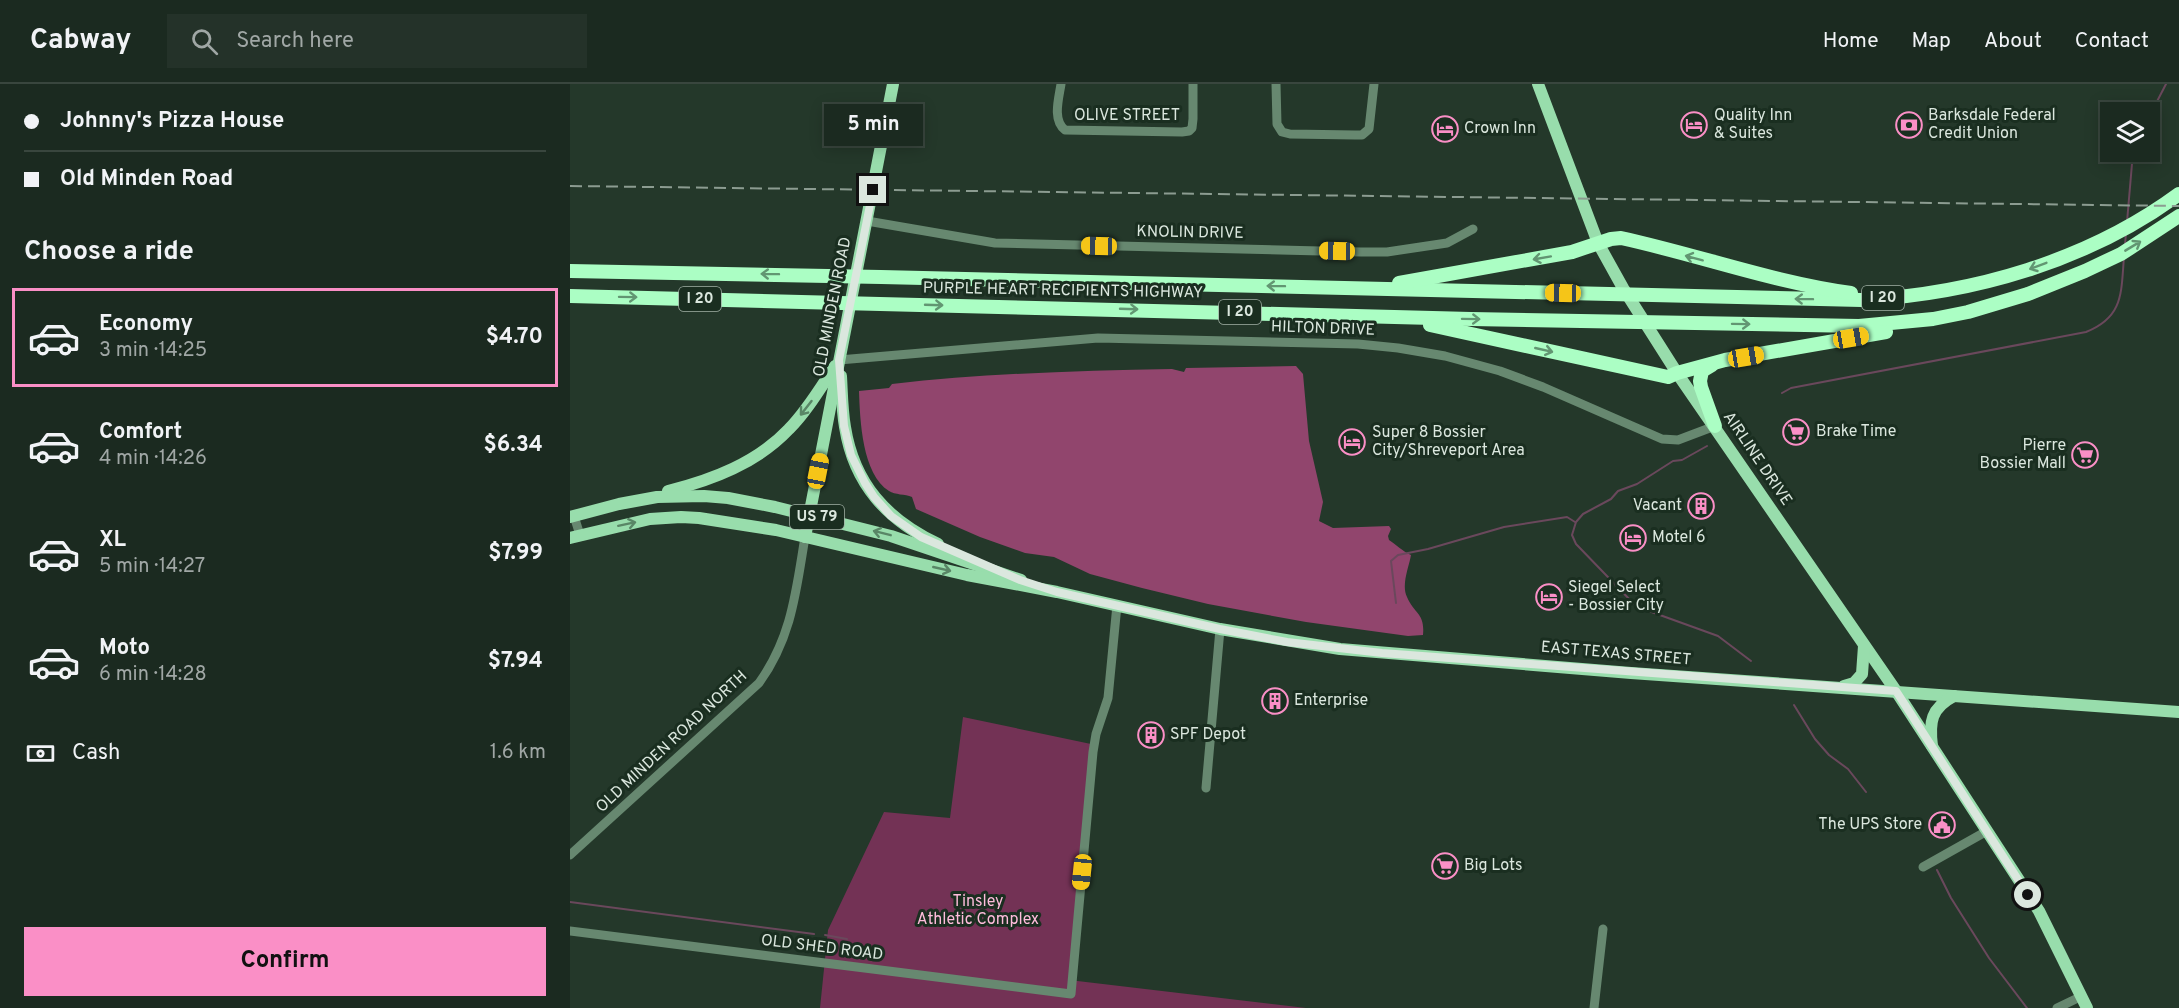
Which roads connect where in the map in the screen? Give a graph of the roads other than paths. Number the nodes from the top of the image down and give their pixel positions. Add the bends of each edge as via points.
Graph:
1 (893, 84) edge
2 (1061, 84) edge
3 (1193, 84) edge
4 (1276, 84) edge
5 (1374, 84) edge
6 (1538, 84) edge
7 (2179, 194) edge
8 (2179, 216) edge
9 (867, 221) junction
10 (1473, 229) dead end
11 (1598, 243) junction
12 (570, 271) edge
13 (1305, 287) junction
14 (570, 296) edge
15 (1895, 297) junction
16 (1968, 312) junction
17 (1363, 316) junction
18 (839, 360) junction
19 (1725, 360) junction
20 (1677, 372) junction
21 (1715, 426) junction
22 (619, 504) junction
23 (809, 516) junction
24 (572, 517) edge
25 (575, 537) edge
26 (805, 537) junction
27 (1020, 580) junction
28 (1057, 592) junction
29 (1117, 605) junction
30 (1220, 629) junction
31 (1864, 645) junction
32 (1841, 687) junction
33 (1896, 691) junction
34 (1955, 696) junction
35 (2179, 712) edge
36 (1933, 747) junction
37 (1206, 788) dead end
38 (1987, 831) junction
39 (570, 855) edge
40 (1923, 867) dead end
41 (1603, 929) dead end
42 (570, 931) edge
43 (2084, 1002) edge
44 (1594, 1008) edge
45 (2057, 1008) edge

1 - 9 main road, OLD MINDEN ROAD
2 - 3 street, OLIVE STREET via 1058,118 1061,127 1070,131 1182,132 1192,128
4 - 5 street via 1277,124 1282,132 1355,135 1366,133 1370,124
6 - 11 main road, AIRLINE DRIVE
7 -> 15 highway, PURPLE HEART RECIPIENTS HIGHWAY / I 20 via 2128,227 2019,273 1950,290
16 -> 8 highway, PURPLE HEART RECIPIENTS HIGHWAY / I 20 via 2085,271 2121,254
9 - 10 street, KNOLIN DRIVE via 995,243 1361,252 1447,243
9 - 18 main road, OLD MINDEN ROAD
11 -> 13 highway via 1572,252 1401,282
15 -> 11 highway via 1806,285 1621,238
11 - 20 main road, AIRLINE DRIVE
13 -> 12 highway, PURPLE HEART RECIPIENTS HIGHWAY / I 20
15 -> 13 highway, PURPLE HEART RECIPIENTS HIGHWAY / I 20 via 1827,300
14 -> 17 highway, PURPLE HEART RECIPIENTS HIGHWAY / I 20
17 -> 16 highway, PURPLE HEART RECIPIENTS HIGHWAY / I 20 via 1859,326
16 - 19 highway via 1914,327
17 -> 20 highway via 1445,327 1662,377
18 - 21 street, HILTON DRIVE via 1098,338 1358,344 1436,354 1500,371 1662,439 1678,440
18 -> 22 main road via 789,430 747,461 698,483
18 - 23 main road, OLD MINDEN ROAD
18 - 27 main road via 847,440 857,470 874,497 891,516 921,537
19 - 20 highway
19 - 21 highway via 1705,368 1701,375 1701,387
20 - 21 main road, AIRLINE DRIVE
21 - 31 main road, AIRLINE DRIVE
22 - 23 main road, EAST TEXAS STREET / US 79 via 657,497 704,496 751,501
22 - 24 main road, EAST TEXAS STREET / US 79
23 - 26 main road, OLD MINDEN ROAD
27 -> 23 main road, EAST TEXAS STREET / US 79 via 891,536
24 - 25 street
25 -> 26 main road, EAST TEXAS STREET / US 79 via 650,519 681,517 741,523
26 -> 28 main road, EAST TEXAS STREET / US 79
26 - 39 street, OLD MINDEN ROAD NORTH via 785,638 759,683
27 - 28 main road, EAST TEXAS STREET / US 79
28 - 29 main road, EAST TEXAS STREET / US 79
29 - 30 main road, EAST TEXAS STREET / US 79
29 - 42 street, OLD SHED ROAD via 1108,698 1093,753 1071,994
30 - 32 main road, EAST TEXAS STREET / US 79 via 1287,642 1382,653
30 - 37 street
31 - 32 main road via 1862,674
31 - 33 main road, AIRLINE DRIVE
32 - 33 main road, EAST TEXAS STREET / US 79
33 - 34 main road, EAST TEXAS STREET / US 79
33 - 36 main road, AIRLINE DRIVE
34 - 35 main road, EAST TEXAS STREET / US 79
34 - 36 main road via 1933,715
36 - 38 main road, AIRLINE DRIVE
38 - 40 street
38 - 43 main road, AIRLINE DRIVE via 2039,911
41 - 44 street
43 - 45 street

